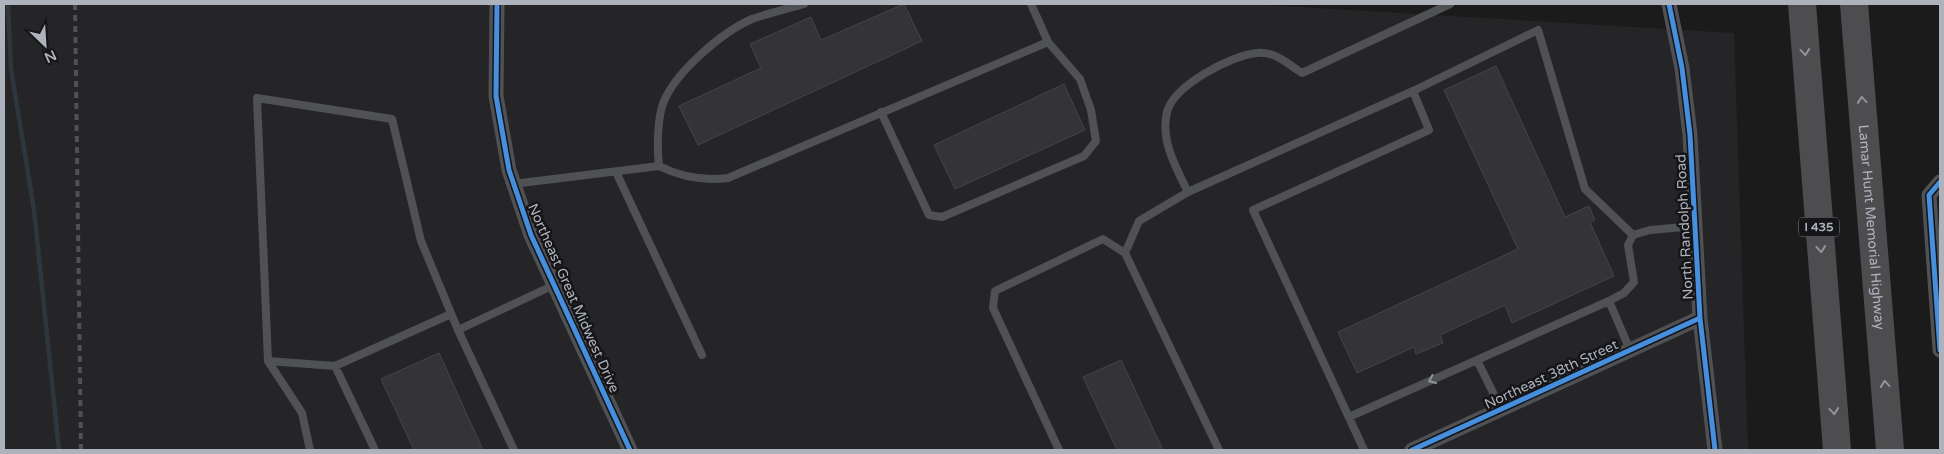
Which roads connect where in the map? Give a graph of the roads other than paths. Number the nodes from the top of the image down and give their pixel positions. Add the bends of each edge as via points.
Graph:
1 (496, 4) edge
2 (804, 4) edge
3 (1031, 4) edge
4 (1450, 4) edge
5 (1670, 4) edge
6 (1802, 4) edge
7 (1854, 4) edge
8 (1048, 42) junction
9 (1412, 91) junction
10 (881, 112) junction
11 (658, 166) junction
12 (616, 172) junction
13 (1940, 182) edge
14 (513, 184) junction
15 (1188, 192) junction
16 (1695, 226) junction
17 (1633, 235) junction
18 (1125, 252) junction
19 (554, 285) junction
20 (1609, 301) junction
21 (452, 314) junction
22 (1700, 318) junction
23 (458, 330) junction
24 (1630, 350) junction
25 (1940, 350) edge
26 (702, 354) dead end
27 (1477, 360) junction
28 (268, 361) junction
29 (335, 366) junction
30 (1501, 409) junction
31 (1349, 417) junction
32 (310, 450) edge
33 (375, 450) edge
34 (514, 450) edge
35 (630, 450) edge
36 (1059, 450) edge
37 (1219, 450) edge
38 (1364, 450) edge
39 (1412, 450) edge
40 (1715, 450) edge
41 (1837, 450) edge
42 (1890, 450) edge

1 - 14 street, Northeast Great Midwest Drive via 496,96
2 - 11 lane via 745,23 725,35 680,76 664,102 657,148
3 - 8 lane
4 - 15 lane via 1302,73 1273,54 1258,52 1194,79 1179,90 1167,110 1165,129 1170,154
5 - 16 street, North Randolph Road via 1690,134
6 -> 41 highway, I 435
42 -> 7 highway, Lamar Hunt Memorial Highway
8 - 10 lane
8 - 10 lane via 1080,79 1091,110 1096,141 1084,156 942,217 929,215
9 - 15 lane
9 - 17 lane via 1538,30 1585,189
9 - 31 lane via 1430,130 1253,210
10 - 11 lane via 728,178 713,180 677,175
11 - 12 lane
12 - 14 lane
12 - 26 lane
13 - 25 street via 1929,195
14 - 19 street, Northeast Great Midwest Drive via 531,235
15 - 18 lane via 1139,221
16 - 17 lane via 1650,230
16 - 22 street, North Randolph Road
17 - 20 lane via 1628,245 1634,282 1624,293
18 - 36 lane via 1103,239 995,291 992,308
18 - 37 lane
19 - 23 lane
19 - 35 street, Northeast Great Midwest Drive
20 - 24 lane
20 - 27 lane
21 - 23 lane
21 - 28 lane via 421,240 392,120 257,98
21 - 29 lane
22 - 24 street, Northeast 38th Street
22 - 40 street, North Randolph Road
23 - 34 lane
24 - 30 street, Northeast 38th Street
27 - 30 lane
27 -> 31 lane
28 - 29 lane
28 - 32 lane via 302,413
29 - 33 lane
30 - 39 street, Northeast 38th Street
31 - 38 lane

